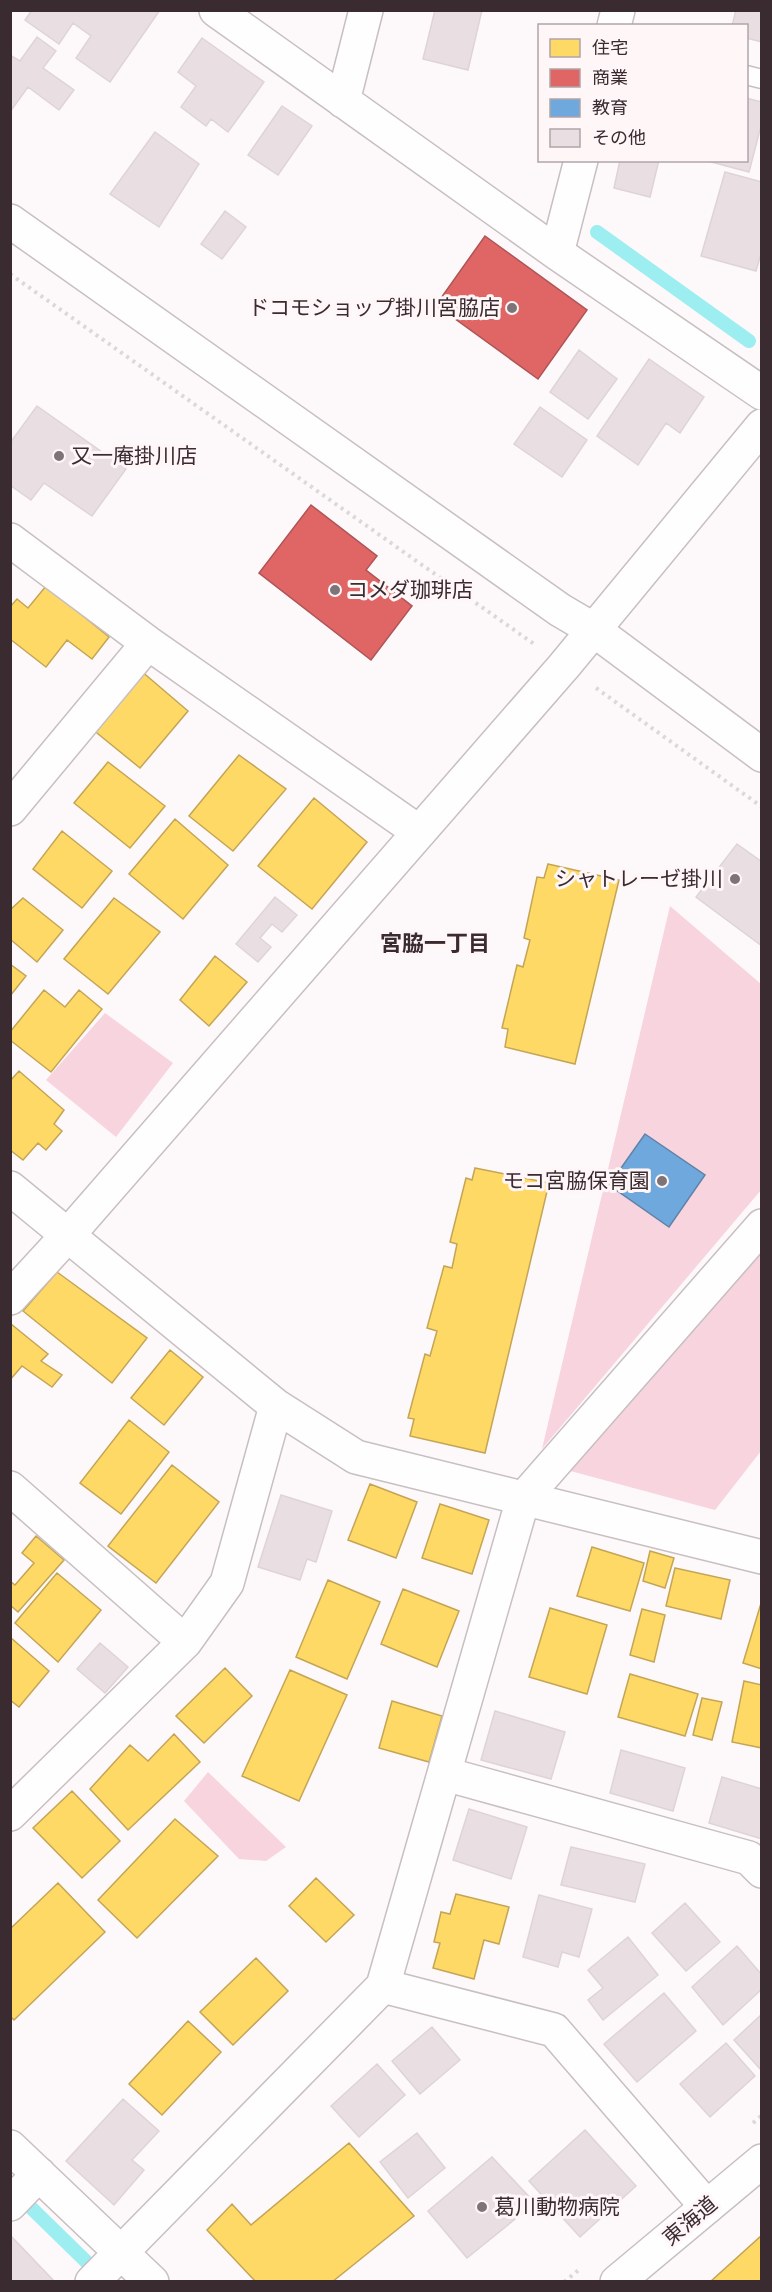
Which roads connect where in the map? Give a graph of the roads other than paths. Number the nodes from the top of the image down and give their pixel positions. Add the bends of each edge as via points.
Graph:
1 (216, 10) edge
2 (366, 10) edge
3 (343, 101) junction
4 (580, 162) edge
5 (10, 221) edge
6 (557, 253) junction
7 (762, 393) edge
8 (762, 426) edge
9 (10, 540) edge
10 (594, 630) junction
11 (148, 643) junction
12 (762, 755) edge
13 (10, 809) edge
14 (419, 832) junction
15 (10, 1188) edge
16 (762, 1226) edge
17 (68, 1235) junction
18 (10, 1299) edge
19 (276, 1406) junction
20 (10, 1488) edge
21 (523, 1499) junction
22 (762, 1557) edge
23 (185, 1642) junction
24 (445, 1774) junction
25 (10, 1814) edge
26 (762, 1871) edge
27 (383, 1986) junction
28 (10, 2147) edge
29 (762, 2161) edge
30 (39, 2174) junction
31 (10, 2204) edge
32 (707, 2207) junction
33 (122, 2251) junction
34 (92, 2282) edge
35 (152, 2282) edge
36 (617, 2282) edge

1 - 3 street
2 - 3 street
3 - 6 street
4 - 6 street
5 - 10 street
6 - 7 street
8 - 10 street
9 - 11 street
10 - 12 street
10 - 14 street
11 - 13 street
11 - 14 street
14 - 17 street
15 - 17 street
16 - 21 street
17 - 18 street
17 - 19 street
19 - 21 street via 356,1457
19 - 23 street via 227,1583
20 - 23 street
21 - 22 street
21 - 24 street
23 - 25 street
24 - 26 street via 749,1858
24 - 27 street
27 - 32 street via 554,2030
27 - 33 street
28 - 30 street
29 - 32 street, 東海道
30 - 31 street
30 - 33 street
32 - 36 street, 東海道
33 - 34 street
33 - 35 street

